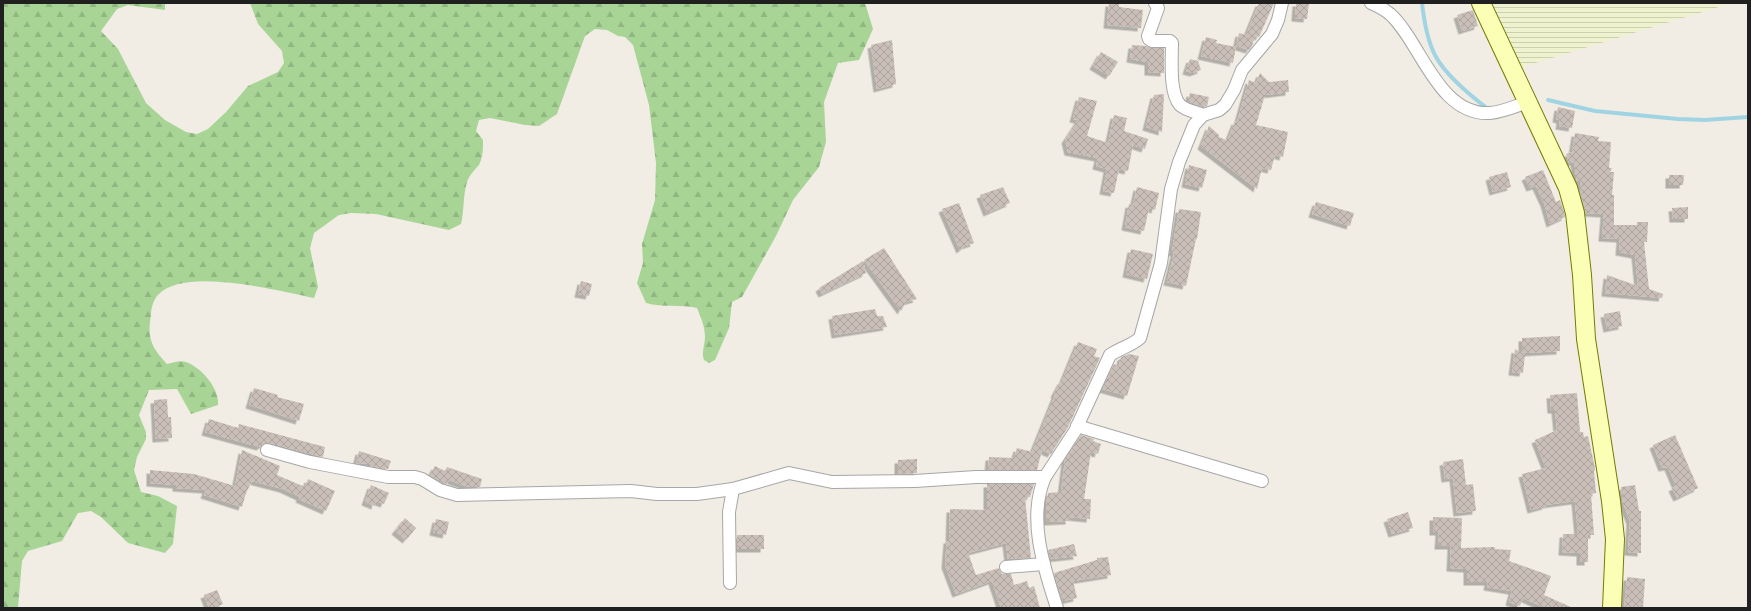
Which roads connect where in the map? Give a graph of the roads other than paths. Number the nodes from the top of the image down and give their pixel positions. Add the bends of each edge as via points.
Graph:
1 (1154, 3) edge
2 (1282, 3) edge
3 (1372, 3) edge
4 (1481, 3) edge
5 (1525, 96) junction
6 (1203, 115) junction
7 (1077, 426) junction
8 (267, 450) dead end
9 (1045, 477) junction
10 (1262, 481) dead end
11 (733, 489) junction
12 (1044, 564) junction
13 (1006, 567) dead end
14 (730, 583) dead end
15 (1058, 608) edge
16 (1612, 608) edge

1 - 6 street via 1158,8 1149,39 1172,43 1173,86 1176,97 1181,105
2 - 6 street via 1272,34 1242,70 1225,105 1219,110
3 - 5 street via 1390,14 1432,75 1450,96 1467,109 1491,113 1509,109
4 - 5 street
5 - 16 street via 1568,188 1575,213 1586,338 1615,539
6 - 7 street via 1194,125 1173,182 1160,263 1140,338 1134,344 1110,355
7 - 9 street
7 - 10 street
8 - 11 street via 310,462 388,477 415,477 440,490 457,495 631,491 697,494
9 - 11 street via 832,482 790,473
9 - 12 street via 1039,494 1037,514
11 - 14 street via 729,512
12 - 13 street
12 - 15 street

